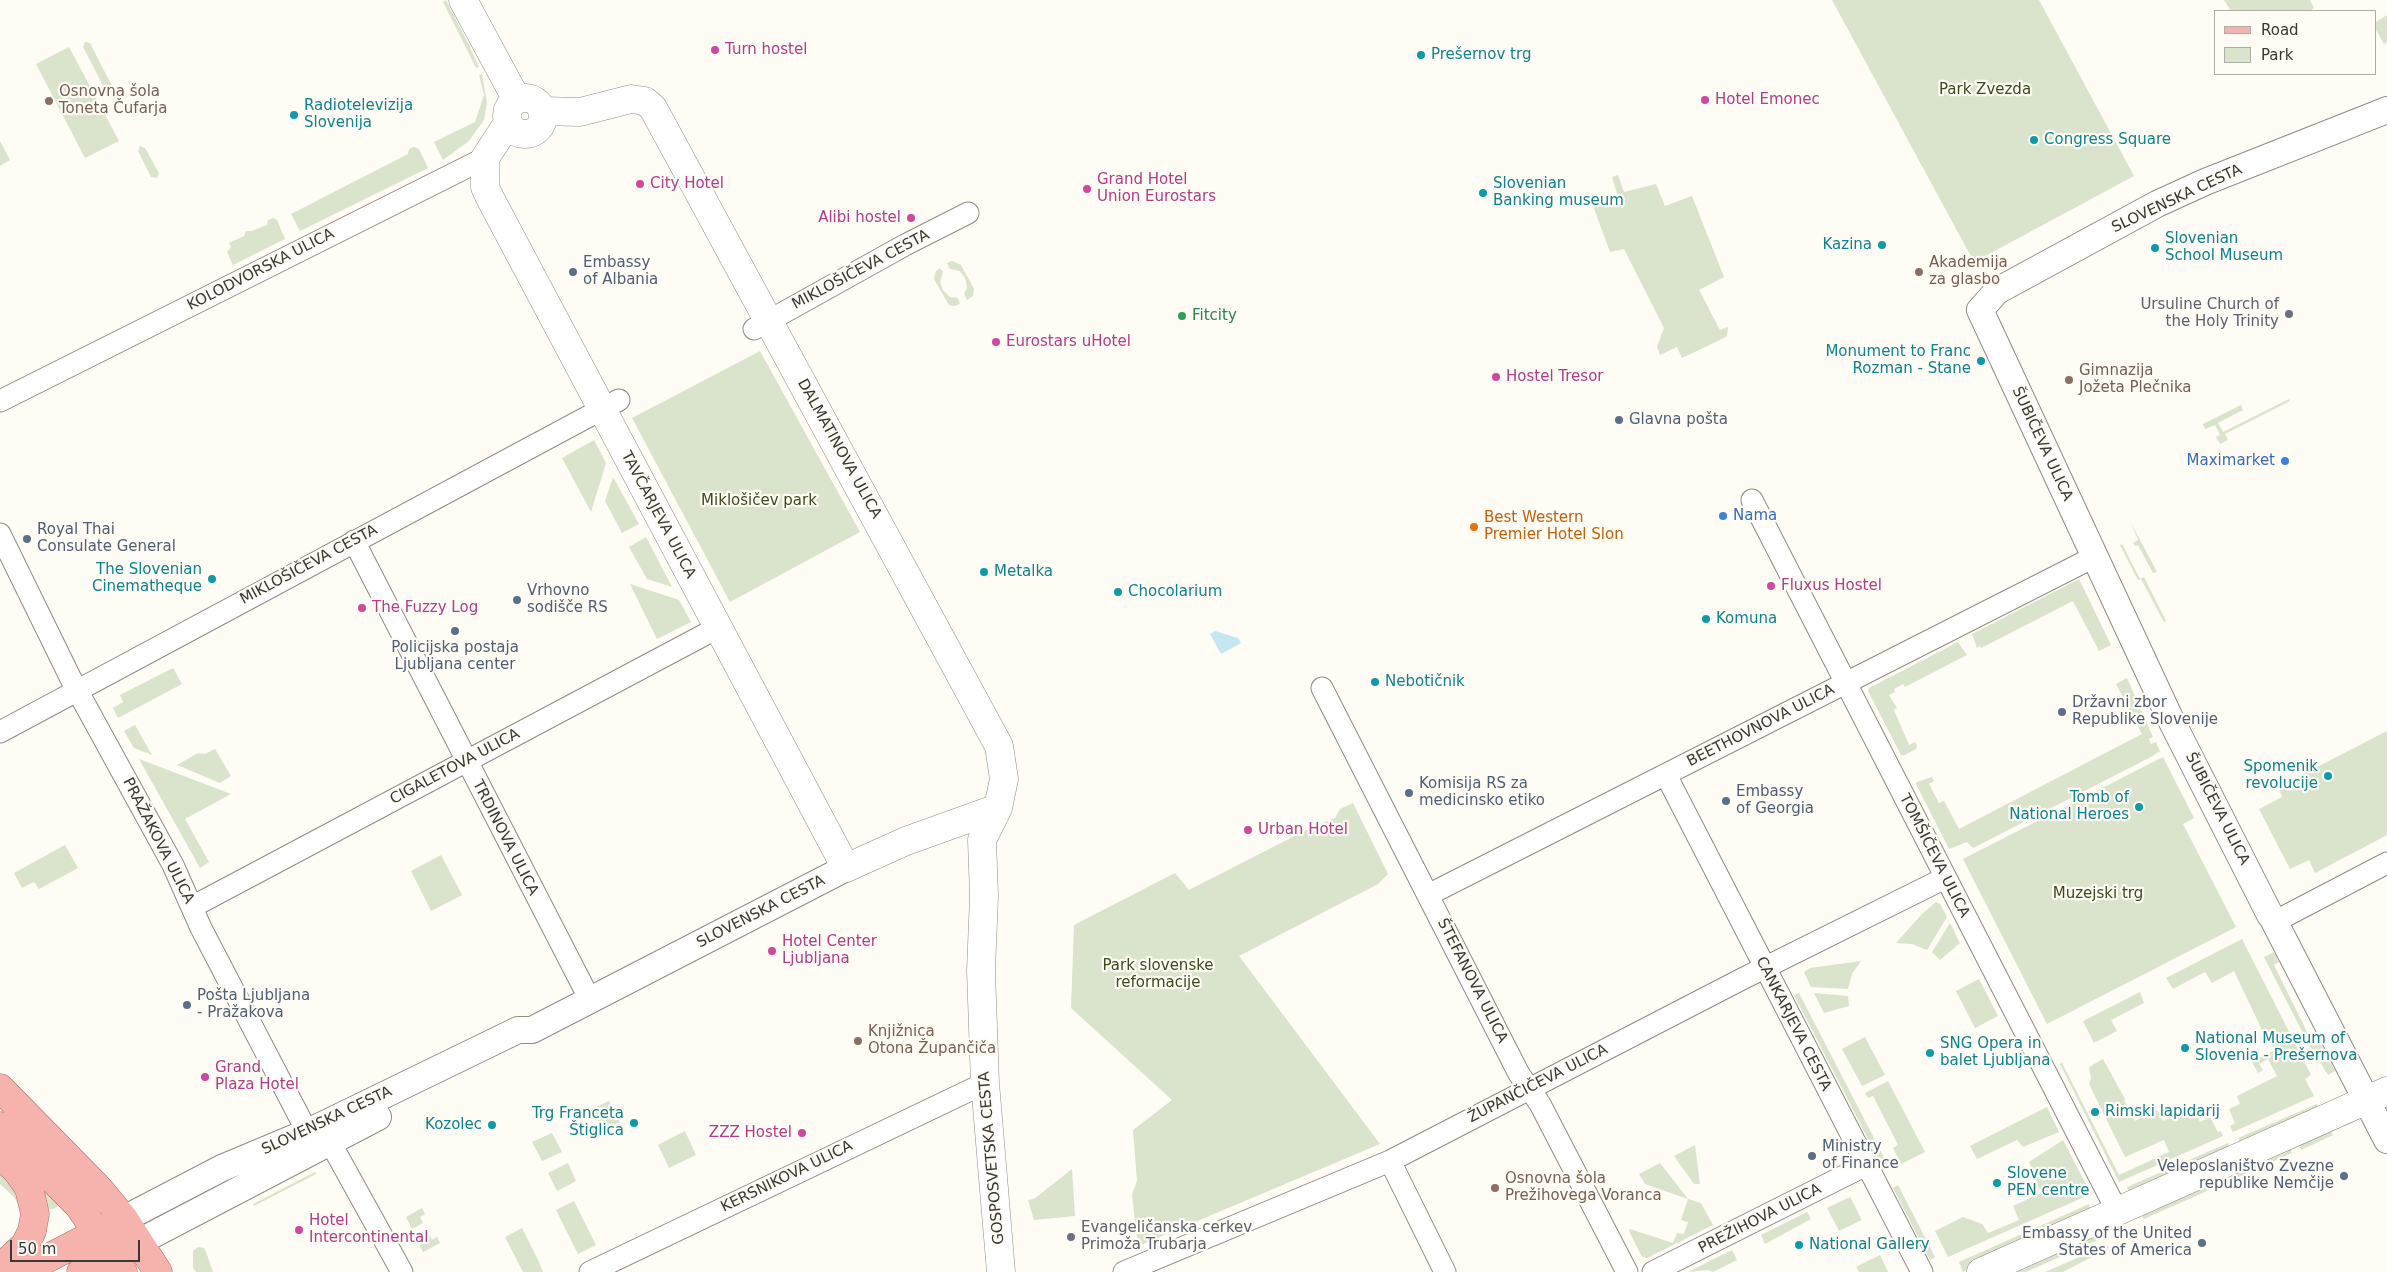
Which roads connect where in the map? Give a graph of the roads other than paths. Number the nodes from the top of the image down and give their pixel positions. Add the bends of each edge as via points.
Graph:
1 (463, 0) edge
2 (2387, 110) edge
3 (513, 111) junction
4 (485, 158) junction
5 (968, 213) dead end
6 (1980, 310) joint
7 (761, 324) junction
8 (0, 400) edge
9 (610, 405) junction
10 (1752, 500) dead end
11 (0, 534) edge
12 (354, 542) junction
13 (2094, 556) junction
14 (719, 627) junction
15 (1846, 683) junction
16 (1322, 688) dead end
17 (77, 690) junction
18 (0, 732) edge
19 (466, 761) junction
20 (1666, 774) junction
21 (998, 808) junction
22 (2387, 863) edge
23 (846, 868) junction
24 (1945, 878) junction
25 (1428, 895) junction
26 (192, 907) junction
27 (2272, 918) junction
28 (1764, 968) junction
29 (590, 1000) junction
30 (985, 1082) junction
31 (0, 1088) edge
32 (1530, 1088) junction
33 (2377, 1096) edge
34 (0, 1126) edge
35 (2387, 1140) edge
36 (318, 1141) junction
37 (0, 1154) edge
38 (1390, 1161) junction
39 (1866, 1165) junction
40 (2117, 1211) junction
41 (124, 1219) junction
42 (98, 1232) junction
43 (139, 1242) junction
44 (118, 1263) edge
45 (0, 1268) edge
46 (401, 1270) edge
47 (21, 1272) edge
48 (81, 1272) edge
49 (158, 1272) edge
50 (590, 1272) edge
51 (1001, 1272) edge
52 (1124, 1272) edge
53 (1445, 1272) edge
54 (1626, 1272) edge
55 (1654, 1272) edge
56 (1922, 1272) edge
57 (1981, 1272) edge

1 - 3 main road
2 - 6 street, SLOVENSKA CESTA via 2214,178 2158,204 1997,291
3 - 4 main road
3 - 7 main road, DALMATINOVA ULICA via 530,99 542,111 580,112 631,99 645,101 654,108
4 - 8 street, KOLODVORSKA ULICA
4 - 9 main road, TAVČARJEVA ULICA via 485,187 490,198
5 - 7 street, MIKLOŠIČEVA CESTA
6 - 13 street, ŠUBIČEVA ULICA
7 - 21 main road, DALMATINOVA ULICA via 996,738 1002,755 1004,779
9 - 12 street, MIKLOŠIČEVA CESTA
9 - 14 main road, TAVČARJEVA ULICA
10 - 15 street, TOMŠIČEVA ULICA
11 - 17 street, PRAŽAKOVA ULICA
12 - 17 street, MIKLOŠIČEVA CESTA
12 - 19 street, TRDINOVA ULICA
13 - 15 street, BEETHOVNOVA ULICA
13 - 27 street, ŠUBIČEVA ULICA via 2169,716
14 - 19 street, CIGALETOVA ULICA
14 - 23 main road, TAVČARJEVA ULICA
15 - 20 street, BEETHOVNOVA ULICA
15 - 24 street, TOMŠIČEVA ULICA
16 - 25 street, ŠTEFANOVA ULICA
17 - 18 street, MIKLOŠIČEVA CESTA
17 - 26 street, PRAŽAKOVA ULICA via 173,865
19 - 26 street, CIGALETOVA ULICA
19 - 29 street, TRDINOVA ULICA
20 - 25 street, BEETHOVNOVA ULICA
20 - 28 street, CANKARJEVA CESTA
21 - 23 main road, SLOVENSKA CESTA via 914,838
21 - 30 main road, GOSPOSVETSKA CESTA via 982,840 981,850
22 - 27 street
23 - 29 street, SLOVENSKA CESTA
24 - 28 street, ŽUPANČIČEVA ULICA
24 - 40 street, TOMŠIČEVA ULICA
25 - 32 street, ŠTEFANOVA ULICA via 1519,1074
26 - 36 street, PRAŽAKOVA ULICA
27 - 33 street, ŠUBIČEVA ULICA
28 - 32 street, ŽUPANČIČEVA ULICA
28 - 39 street, CANKARJEVA CESTA
29 - 36 street, SLOVENSKA CESTA via 532,1030 524,1042
30 - 50 street, KERSNIKOVA ULICA
30 - 51 main road, GOSPOSVETSKA CESTA
31 - 41 main road via 68,1155
32 - 38 street, ŽUPANČIČEVA ULICA
32 - 54 street, ŠTEFANOVA ULICA
33 - 35 street, ŠUBIČEVA ULICA
33 - 40 main road
34 - 42 main road via 79,1206
36 - 41 street, SLOVENSKA CESTA via 222,1168
36 - 43 street, SLOVENSKA CESTA
36 - 46 street, PRAŽAKOVA ULICA via 363,1202
37 - 45 main road via 29,1188 35,1214 25,1245
38 - 52 street, ŽUPANČIČEVA ULICA
38 - 53 street
39 - 55 street, PREŽIHOVA ULICA
39 - 56 street, CANKARJEVA CESTA
40 - 57 main road
41 - 42 main road
41 - 43 main road
42 - 44 main road
42 - 47 main road
43 - 44 main road
43 - 49 main road
44 - 48 main road

